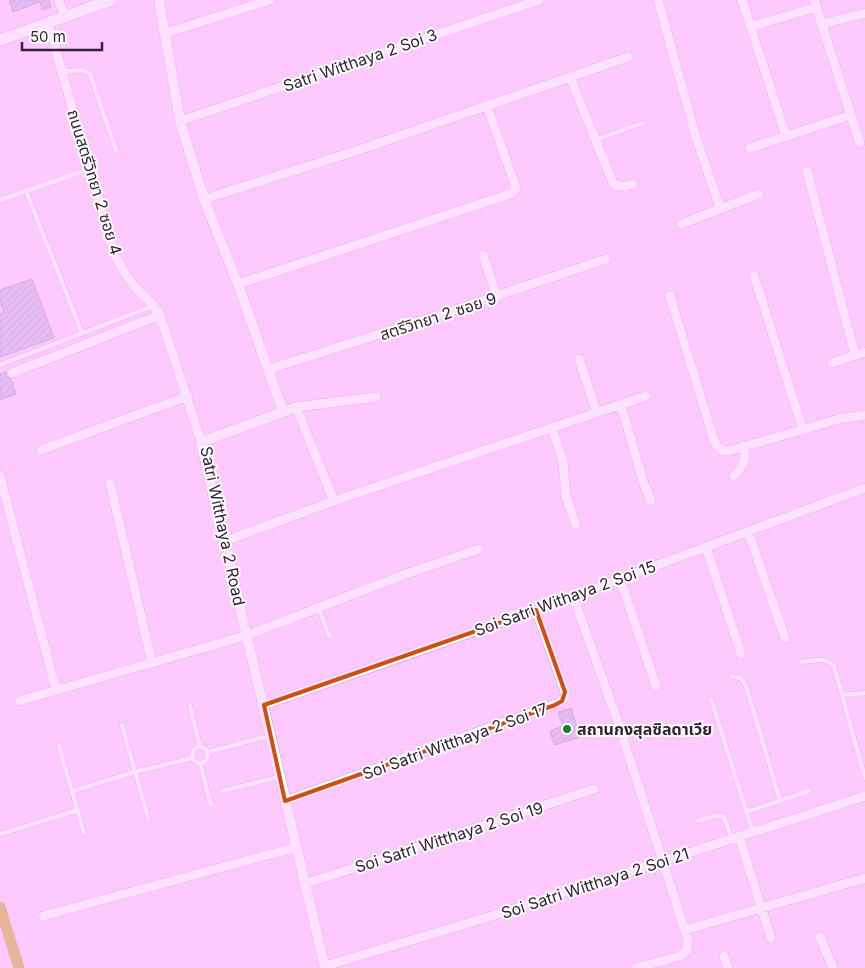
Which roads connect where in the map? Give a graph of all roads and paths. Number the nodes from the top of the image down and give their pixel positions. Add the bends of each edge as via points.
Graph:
1 (59, 0) edge
2 (111, 0) edge
3 (159, 0) edge
4 (270, 0) edge
5 (539, 0) edge
6 (658, 0) edge
7 (742, 0) edge
8 (816, 4) edge
9 (865, 13) edge
10 (65, 18) junction
11 (48, 23) junction
12 (822, 24) junction
13 (750, 27) junction
14 (166, 33) junction
15 (0, 40) edge
16 (628, 57) dead end
17 (62, 72) junction
18 (570, 77) junction
19 (487, 106) junction
20 (851, 115) junction
21 (180, 121) junction
22 (643, 124) dead end
23 (786, 136) junction
24 (595, 140) junction
25 (860, 144) dead end
26 (750, 148) dead end
27 (116, 150) dead end
28 (90, 169) junction
29 (807, 171) dead end
30 (633, 184) dead end
31 (26, 191) junction
32 (759, 194) dead end
33 (204, 199) junction
34 (0, 200) edge
35 (720, 208) junction
36 (681, 224) dead end
37 (483, 255) dead end
38 (606, 260) dead end
39 (754, 276) dead end
40 (238, 284) junction
41 (670, 296) dead end
42 (497, 297) junction
43 (154, 305) junction
44 (160, 315) junction
45 (82, 333) junction
46 (865, 352) edge
47 (855, 355) junction
48 (580, 359) dead end
49 (832, 362) dead end
50 (0, 365) edge
51 (269, 369) junction
52 (12, 373) dead end
53 (188, 396) junction
54 (646, 396) dead end
55 (376, 397) dead end
56 (622, 405) junction
57 (296, 407) junction
58 (283, 412) junction
59 (597, 413) junction
60 (865, 415) edge
61 (552, 428) junction
62 (802, 430) junction
63 (202, 442) junction
64 (744, 446) junction
65 (41, 450) dead end
66 (0, 476) edge
67 (734, 476) dead end
68 (110, 482) dead end
69 (865, 488) edge
70 (334, 501) junction
71 (651, 501) dead end
72 (576, 525) dead end
73 (748, 530) junction
74 (225, 541) junction
75 (706, 546) junction
76 (479, 549) dead end
77 (620, 579) junction
78 (574, 596) junction
79 (319, 608) junction
80 (536, 610) junction
81 (248, 636) junction
82 (329, 636) dead end
83 (785, 638) dead end
84 (741, 654) dead end
85 (802, 662) dead end
86 (152, 663) junction
87 (731, 676) dead end
88 (656, 686) dead end
89 (56, 690) junction
90 (865, 693) edge
91 (842, 696) junction
92 (711, 699) dead end
93 (19, 701) dead end
94 (264, 705) junction
95 (190, 706) dead end
96 (122, 725) dead end
97 (271, 736) junction
98 (59, 746) dead end
99 (200, 747) junction
100 (208, 752) junction
101 (193, 758) junction
102 (200, 763) junction
103 (135, 772) junction
104 (280, 777) junction
105 (865, 778) edge
106 (594, 789) dead end
107 (73, 791) junction
108 (222, 791) dead end
109 (808, 791) dead end
110 (865, 796) edge
111 (780, 800) junction
112 (286, 802) junction
113 (211, 805) dead end
114 (78, 810) junction
115 (746, 812) junction
116 (148, 818) dead end
117 (698, 821) dead end
118 (753, 832) junction
119 (84, 833) dead end
120 (0, 834) edge
121 (736, 838) junction
122 (297, 847) junction
123 (663, 862) junction
124 (865, 878) edge
125 (305, 884) junction
126 (761, 908) junction
127 (43, 916) dead end
128 (684, 930) junction
129 (820, 937) dead end
130 (770, 938) dead end
131 (724, 956) dead end
132 (325, 967) edge
133 (635, 968) edge
134 (728, 968) edge
135 (833, 968) edge

1 - 10 street
2 - 10 main road
3 - 14 street
4 - 14 street
5 - 21 street, Satri Witthaya 2 Soi 3
6 - 35 street
7 - 13 street
8 - 12 street
8 - 13 street
9 - 12 street
10 - 11 main road
11 - 15 main road
11 - 17 street, ถนนสตรีวิทยา 2 ซอย 4
12 - 20 street
13 - 23 street
14 - 21 street
16 - 18 street
17 - 27 lane via 82,70 90,74
17 - 28 street, ถนนสตรีวิทยา 2 ซอย 4
18 - 19 street
18 - 24 street
19 - 33 street
19 - 40 street via 515,192
20 - 23 street
20 - 25 street
21 - 33 street
22 - 24 lane
23 - 26 street
24 - 30 street via 613,183 622,187
28 - 31 lane
28 - 43 street, ถนนสตรีวิทยา 2 ซอย 4 via 114,254 135,286
29 - 47 street
31 - 34 lane
31 - 45 lane
32 - 35 street
33 - 40 street
35 - 36 street
37 - 42 street
38 - 42 street, สตรีวิทยา 2 ซอย 9
39 - 62 street
40 - 51 street
41 - 64 street via 715,443 724,451
42 - 51 street, สตรีวิทยา 2 ซอย 9
43 - 44 street, ถนนสตรีวิทยา 2 ซอย 4
43 - 45 lane
44 - 52 street
44 - 53 street, ถนนสตรีวิทยา 2 ซอย 4
45 - 50 lane
46 - 47 street
47 - 49 street
48 - 59 street
51 - 58 street
53 - 63 street, ถนนสตรีวิทยา 2 ซอย 4
53 - 65 street
54 - 56 street
55 - 57 street
56 - 59 street
56 - 71 street
57 - 58 street
57 - 70 street
58 - 63 street, Satri Witthaya 2 Road
59 - 61 street
60 - 62 street
61 - 70 street
61 - 72 street via 563,461 566,496
62 - 64 street
63 - 74 street, Satri Witthaya 2 Road
64 - 67 street via 744,461
66 - 89 street
68 - 86 street
69 - 73 street, Soi Satri Withaya 2 Soi 15
70 - 74 street
73 - 75 street, Soi Satri Withaya 2 Soi 15
73 - 83 street
74 - 81 street, Satri Witthaya 2 Road
75 - 77 street, Soi Satri Withaya 2 Soi 15
75 - 84 street
76 - 79 street
77 - 78 street, Soi Satri Withaya 2 Soi 15
77 - 88 street
78 - 80 street, Soi Satri Withaya 2 Soi 15
78 - 123 street
79 - 81 street
79 - 82 lane
80 - 94 street, Soi Satri Withaya 2 Soi 15
80 - 112 street, Soi Satri Witthaya 2 Soi 17 via 565,692 559,703
81 - 86 street
81 - 94 street, Satri Witthaya 2 Road
85 - 91 lane via 830,661
86 - 89 street
87 - 111 lane via 745,683
89 - 93 street
90 - 91 lane
91 - 105 lane
92 - 115 lane
94 - 97 street, Satri Witthaya 2 Road
95 - 99 lane
96 - 103 lane
97 - 100 lane
97 - 104 street, Satri Witthaya 2 Road
98 - 107 lane
99 - 100 lane
99 - 101 lane via 193,753
100 - 102 lane via 208,757
101 - 102 lane
101 - 103 lane
102 - 113 lane
103 - 107 lane
103 - 116 lane
104 - 108 lane
104 - 112 street, Satri Witthaya 2 Road
106 - 125 street, Soi Satri Witthaya 2 Soi 19
107 - 114 lane
109 - 111 lane
110 - 118 street, Soi Satri Witthaya 2 Soi 21
111 - 115 lane
112 - 122 street, Satri Witthaya 2 Road
114 - 119 lane
114 - 120 lane
115 - 118 lane
117 - 121 lane via 724,816
118 - 121 street, Soi Satri Witthaya 2 Soi 21
121 - 123 street, Soi Satri Witthaya 2 Soi 21
121 - 126 street
122 - 125 street, Satri Witthaya 2 Road
122 - 127 street
123 - 128 street
123 - 132 street, Soi Satri Witthaya 2 Soi 21
124 - 126 street
125 - 132 street, Satri Witthaya 2 Road
126 - 128 street
126 - 130 street
128 - 133 street via 688,946 684,954
129 - 135 street
131 - 134 street

